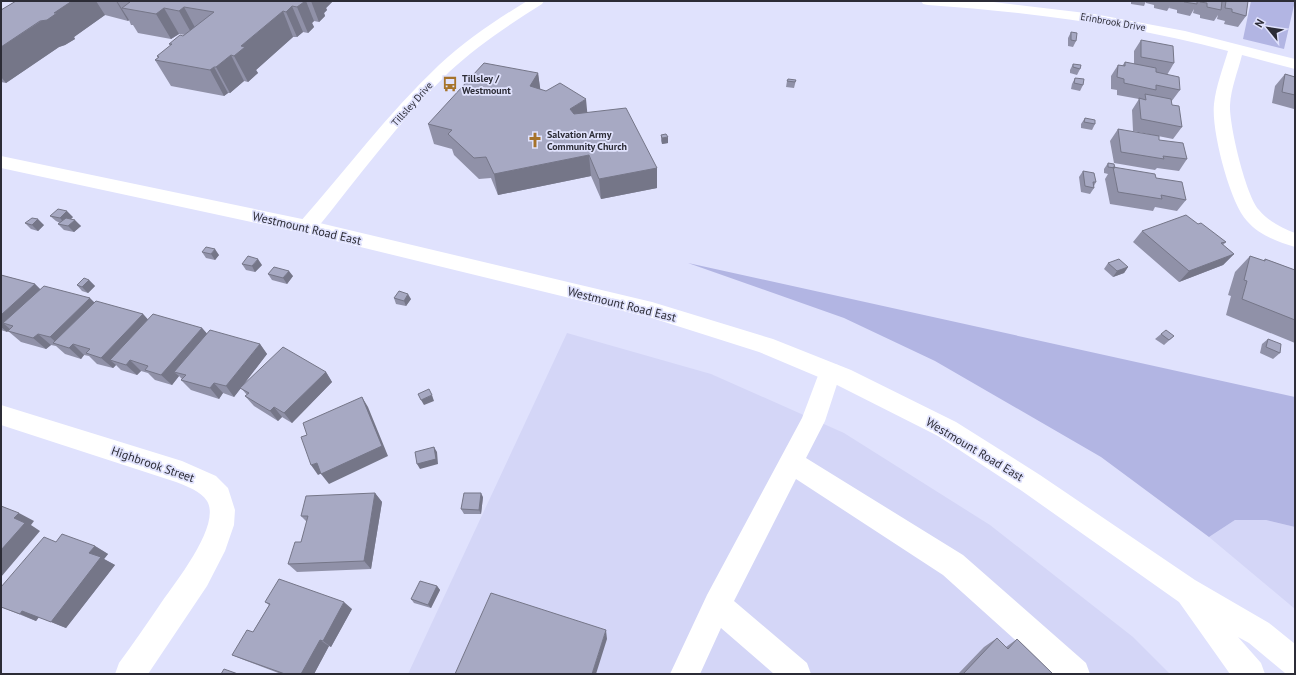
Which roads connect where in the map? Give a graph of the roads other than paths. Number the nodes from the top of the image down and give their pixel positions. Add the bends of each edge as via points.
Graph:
1 (537, 1) edge
2 (928, 1) edge
3 (972, 2) edge
4 (1236, 48) junction
5 (1295, 64) edge
6 (1, 162) edge
7 (307, 227) junction
8 (1295, 240) edge
9 (830, 372) junction
10 (1, 415) edge
11 (792, 463) junction
12 (1185, 590) junction
13 (717, 605) junction
14 (1295, 663) edge
15 (130, 674) edge
16 (685, 674) edge
17 (796, 674) edge
18 (1075, 674) edge
19 (1250, 674) edge

1 - 7 street, Tillsley Drive via 470,47 445,68 410,104
2 - 3 street, Erinbrook Drive
3 - 4 street, Erinbrook Drive via 1119,22
4 - 5 street, Erinbrook Drive
4 - 8 street via 1222,105 1223,123 1241,194 1249,212 1266,226
6 - 7 street, Westmount Road East
7 - 9 street, Westmount Road East via 652,310 765,345
9 - 11 street via 813,421
9 - 12 street, Westmount Road East via 947,430 1032,483
10 - 15 street, Highbrook Street via 182,472 209,485 220,498 223,516 203,568
11 - 13 street
11 - 18 street via 953,565
12 - 14 street, Westmount Road East via 1259,633
12 - 19 street, Westmount Road East
13 - 16 street
13 - 17 street

